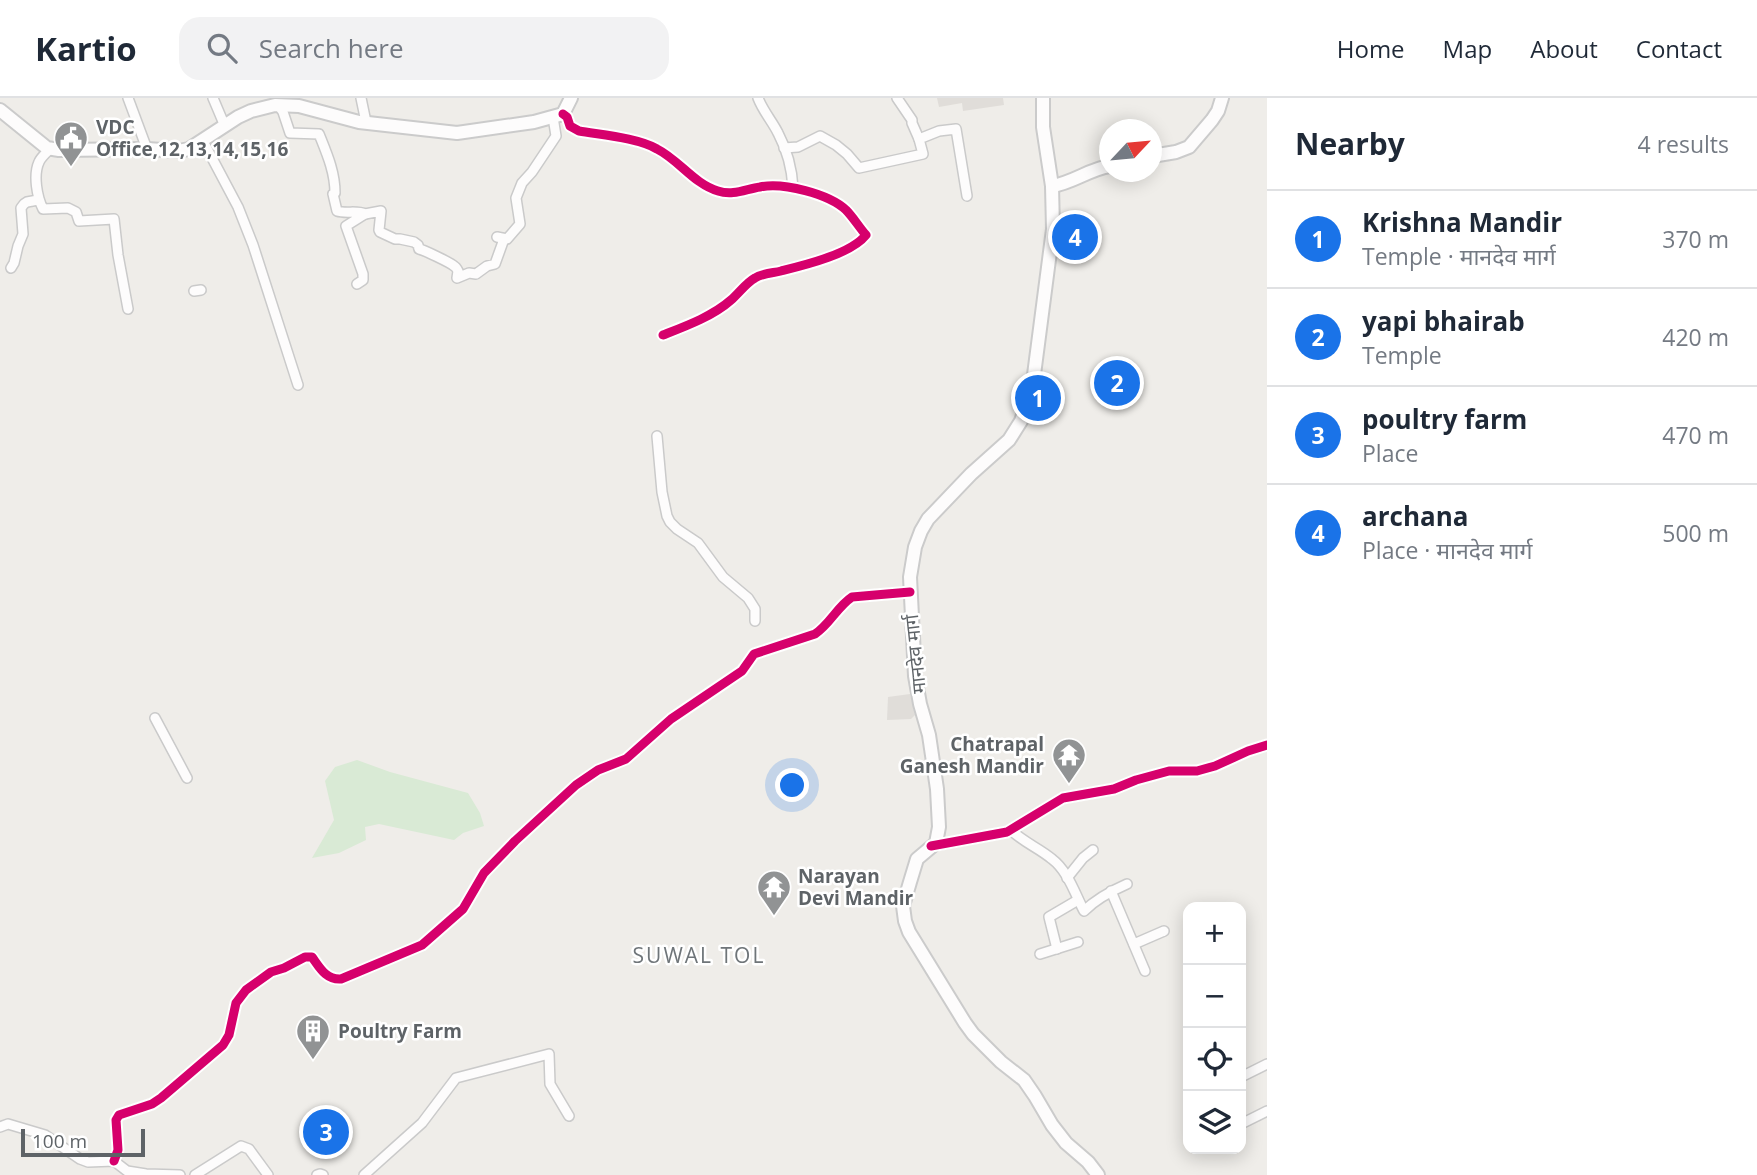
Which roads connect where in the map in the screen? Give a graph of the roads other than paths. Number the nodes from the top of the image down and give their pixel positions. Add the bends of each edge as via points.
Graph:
1 (128, 98) edge
2 (213, 98) edge
3 (361, 98) edge
4 (571, 98) edge
5 (758, 98) edge
6 (897, 98) edge
7 (1043, 98) edge
8 (1222, 98) edge
9 (278, 104) junction
10 (0, 110) edge
11 (558, 115) junction
12 (366, 122) junction
13 (224, 124) junction
14 (919, 139) junction
15 (203, 141) junction
16 (51, 148) junction
17 (784, 148) junction
18 (147, 149) junction
19 (1162, 154) edge
20 (1099, 168) edge
21 (1052, 187) junction
22 (793, 188) junction
23 (967, 196) dead end
24 (38, 200) junction
25 (365, 214) junction
26 (11, 268) dead end
27 (357, 284) dead end
28 (128, 309) dead end
29 (663, 335) dead end
30 (299, 386) dead end
31 (657, 436) dead end
32 (910, 592) junction
33 (755, 621) dead end
34 (155, 718) dead end
35 (1267, 745) edge
36 (187, 778) dead end
37 (1011, 830) junction
38 (930, 846) junction
39 (1093, 850) dead end
40 (1068, 878) junction
41 (1127, 884) dead end
42 (1111, 891) junction
43 (1078, 900) junction
44 (1164, 931) dead end
45 (1078, 942) dead end
46 (1134, 944) junction
47 (1057, 949) junction
48 (1040, 954) dead end
49 (1145, 971) dead end
50 (1267, 1064) edge
51 (1246, 1074) edge
52 (1267, 1111) edge
53 (569, 1116) dead end
54 (1246, 1122) edge
55 (0, 1127) edge
56 (114, 1161) junction
57 (180, 1175) edge
58 (195, 1175) edge
59 (268, 1175) edge
60 (317, 1175) edge
61 (323, 1175) edge
62 (365, 1175) edge
63 (1098, 1175) edge

1 - 18 street
2 - 13 street
3 - 12 street
4 - 11 main road
5 - 17 street
6 - 14 street
7 - 21 main road, मानदेव मार्ग
8 - 19 main road via 1212,120 1189,147
9 - 12 main road
9 - 13 main road
9 - 25 street via 290,132 319,134 332,168 337,211
10 - 16 main road
11 - 12 main road via 457,133
11 - 22 street via 567,117 570,126 579,131 654,147 720,192 764,186
11 - 25 street via 556,136 516,198 520,224 507,239 500,238 495,264 476,274 457,278 454,265 419,250 414,242 380,232 381,211
13 - 15 main road
14 - 17 street via 923,154 859,168 847,153 820,136
14 - 23 street via 956,129
15 - 18 main road via 178,151
15 - 30 street via 253,245
16 - 18 main road
16 - 24 street via 39,162
17 - 22 street
20 - 21 main road
21 - 32 main road, मानदेव मार्ग via 1047,281 1026,409 1009,440 928,519 915,547
22 - 29 street via 822,195 845,209 866,235 841,253 754,278 718,309
24 - 26 street via 21,208 23,234
24 - 28 street via 43,209 76,212 79,221 114,219
25 - 27 street via 346,226 363,274
31 - 33 street via 670,522 698,543 723,577 748,598
32 - 38 main road, मानदेव मार्ग via 915,676 937,789 939,827 936,843
32 - 56 street via 852,597 822,630 754,654 742,671 671,719 626,758 576,785 484,873 463,909 422,945 341,979 327,976 312,957 271,972 236,1003 227,1040 214,1054 152,1104 120,1115
34 - 36 street
35 - 37 street via 1197,771 1169,771 1114,789 1063,798
37 - 38 street
37 - 40 street via 1054,860
38 - 63 main road, मानदेव मार्ग via 917,859 903,906 909,932 973,1034 1024,1080 1066,1143
39 - 40 street
40 - 43 street
41 - 42 street
42 - 43 street via 1084,911
42 - 46 street
43 - 47 street via 1049,917
44 - 46 street
45 - 47 street
46 - 49 street
47 - 48 street
50 - 51 street
52 - 54 street
53 - 62 street via 550,1084 549,1054 456,1078 422,1123
55 - 56 street via 8,1124 45,1135 88,1162
56 - 57 street via 127,1171
58 - 59 street via 241,1146 249,1149
60 - 61 street

